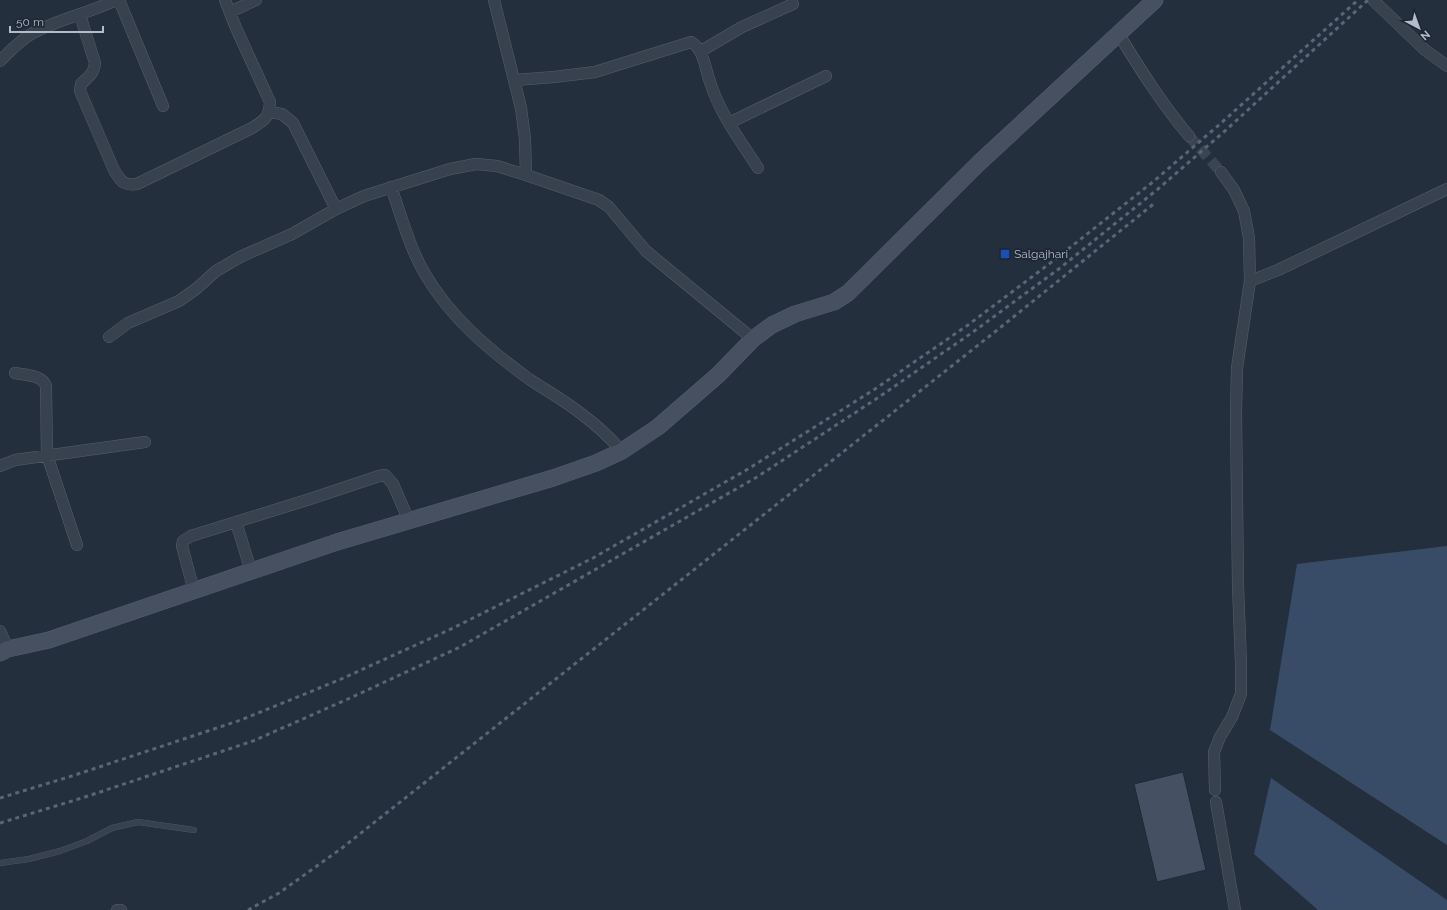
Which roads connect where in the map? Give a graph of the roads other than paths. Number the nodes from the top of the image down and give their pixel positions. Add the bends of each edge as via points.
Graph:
1 (117, 0) edge
2 (225, 0) edge
3 (256, 0) edge
4 (494, 0) edge
5 (1155, 0) edge
6 (1373, 0) edge
7 (793, 4) dead end
8 (230, 12) junction
9 (80, 15) junction
10 (1118, 33) junction
11 (700, 51) junction
12 (0, 61) edge
13 (1447, 66) edge
14 (826, 76) dead end
15 (515, 80) junction
16 (163, 106) dead end
17 (269, 112) junction
18 (729, 123) junction
19 (1189, 136) tunnel mouth
20 (758, 168) dead end
21 (1221, 172) tunnel mouth
22 (526, 175) junction
23 (391, 187) junction
24 (1447, 190) edge
25 (336, 209) junction
26 (1250, 281) junction
27 (109, 337) dead end
28 (753, 339) junction
29 (15, 373) dead end
30 (145, 442) dead end
31 (622, 451) junction
32 (46, 455) junction
33 (0, 466) edge
34 (409, 521) junction
35 (236, 522) junction
36 (77, 545) dead end
37 (252, 571) junction
38 (194, 590) junction
39 (0, 631) edge
40 (4, 651) edge
41 (1215, 790) dead end
42 (1216, 802) dead end
43 (194, 830) dead end
44 (0, 863) edge
45 (117, 910) edge
46 (121, 910) edge
47 (1235, 910) edge

1 - 9 street
1 - 16 street
2 - 8 street
3 - 8 street
4 - 15 street
5 - 10 main road
6 - 13 street via 1425,50
7 - 11 street
8 - 17 street via 270,102
9 - 12 street via 32,33 15,45
9 - 17 street via 95,63 91,75 80,84 80,91 114,170 121,181 128,185 137,184 252,128 264,121
10 - 19 street via 1157,94
10 - 28 main road via 980,162 848,293 834,302 794,314 772,325
11 - 15 street via 691,42 684,43 595,72
11 - 18 street via 719,107
14 - 18 street
15 - 22 street via 523,124
17 - 25 street via 282,114 293,123
18 - 20 street
21 - 26 street via 1234,190 1244,211 1249,238
22 - 23 street via 497,166 476,164 450,168
22 - 28 street via 599,200 609,207 646,251
23 - 25 street
23 - 31 street via 424,274 442,300 498,355 584,416
24 - 26 street
25 - 27 street via 292,234 240,257 216,271 179,301 128,323
26 - 41 street via 1237,368 1236,413 1241,694 1214,752
28 - 31 main road via 718,375 658,427
29 - 32 street via 39,378 44,383
30 - 32 street
31 - 34 main road via 553,478
32 - 33 street via 15,460
32 - 36 street
34 - 35 street via 393,484 385,476 379,476
34 - 37 main road
35 - 37 street
35 - 38 street via 192,536 183,542
37 - 38 main road
38 - 40 main road via 49,640
39 - 40 street
42 - 47 street
43 - 44 lane via 138,822 112,828 60,851
45 - 46 street

